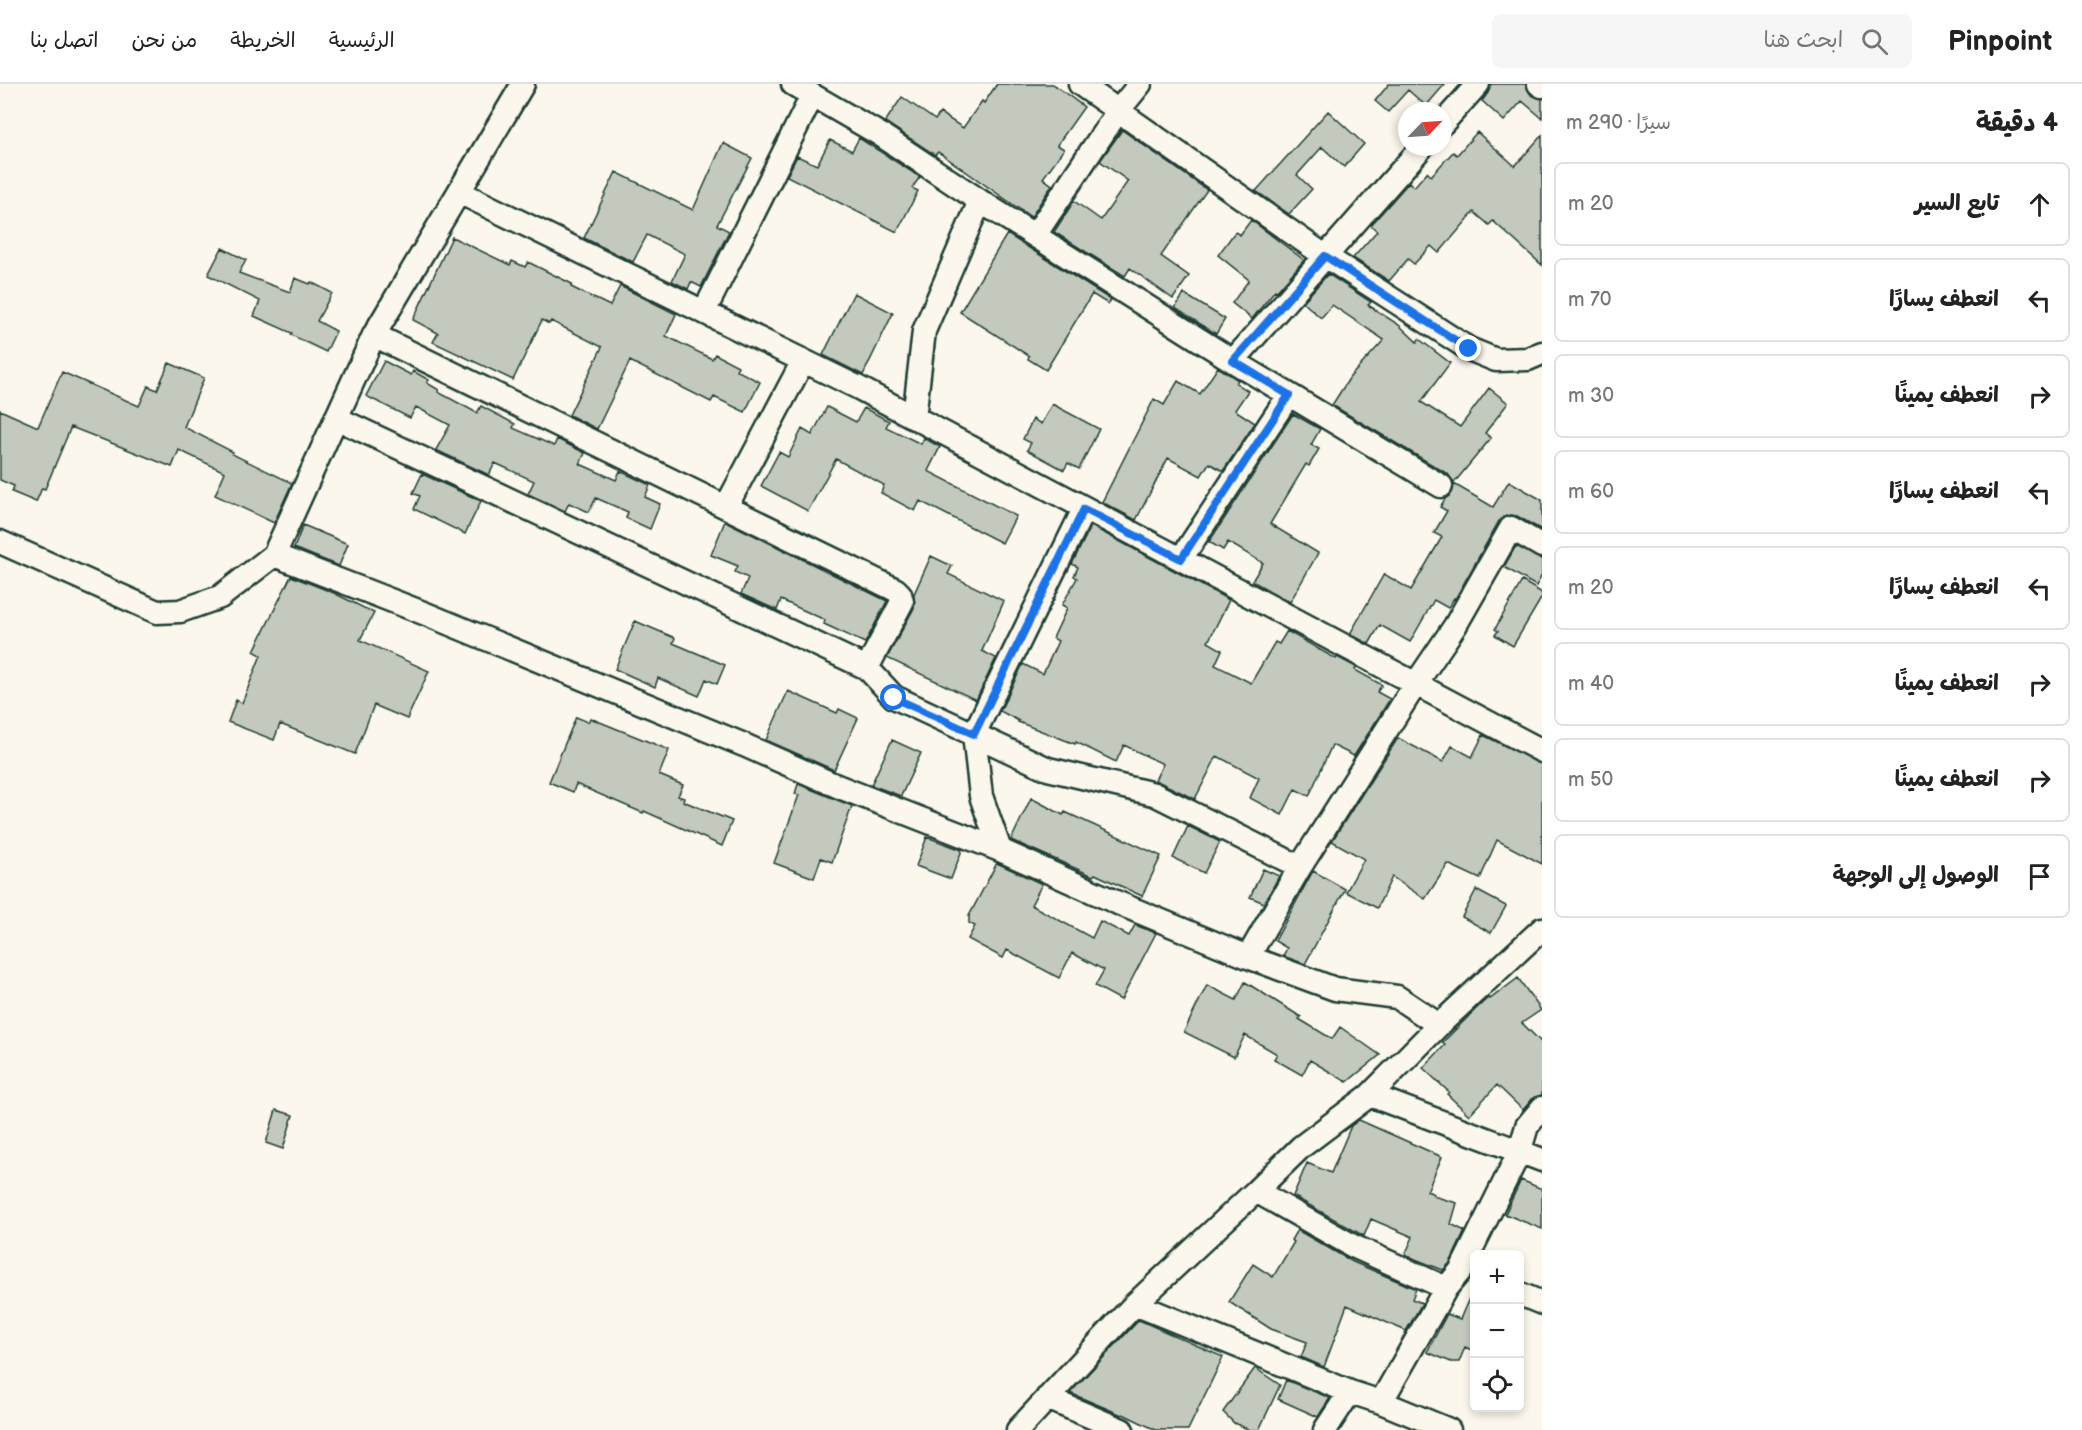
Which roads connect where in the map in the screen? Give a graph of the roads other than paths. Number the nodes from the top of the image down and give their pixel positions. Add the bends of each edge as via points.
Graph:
1 (523, 84) edge
2 (1080, 84) edge
3 (1140, 84) edge
4 (1478, 84) edge
5 (802, 90) edge
6 (1118, 111) junction
7 (1452, 113) edge
8 (1414, 156) edge
9 (459, 192) junction
10 (980, 201) junction
11 (1035, 235) junction
12 (1325, 256) junction
13 (704, 312) junction
14 (375, 335) junction
15 (1542, 353) edge
16 (803, 361) junction
17 (1233, 361) junction
18 (1289, 395) junction
19 (336, 418) junction
20 (914, 418) junction
21 (1441, 486) dead end
22 (726, 507) junction
23 (1084, 509) junction
24 (0, 542) edge
25 (1542, 546) edge
26 (274, 555) junction
27 (1181, 559) junction
28 (867, 668) junction
29 (1415, 685) junction
30 (974, 734) junction
31 (1542, 751) edge
32 (1000, 850) junction
33 (1300, 867) junction
34 (1542, 929) edge
35 (1248, 957) junction
36 (1439, 1025) junction
37 (1370, 1095) junction
38 (1542, 1108) edge
39 (1519, 1153) junction
40 (1542, 1160) edge
41 (1256, 1191) junction
42 (1468, 1273) edge
43 (1446, 1288) junction
44 (1524, 1296) edge
45 (1542, 1303) edge
46 (1135, 1304) junction
47 (1350, 1392) junction
48 (1047, 1398) junction
49 (1381, 1402) junction
50 (1018, 1430) edge
51 (1122, 1430) edge
52 (1325, 1430) edge
53 (1449, 1430) edge

1 - 9 street
2 - 6 street
3 - 6 street
4 - 7 street
5 - 10 street via 880,135
5 - 13 street
6 - 11 street
6 - 12 street
8 - 12 street
9 - 13 street
9 - 14 street
10 - 11 street
10 - 20 street via 924,331
11 - 17 street
12 - 15 street via 1469,349 1496,360 1528,360
12 - 17 street
13 - 16 street
14 - 19 street
14 - 22 street
16 - 20 street
16 - 22 street
17 - 18 street
18 - 21 street
18 - 27 street
19 - 26 street
19 - 28 street
20 - 23 street
22 - 28 street via 900,594 902,602
23 - 27 street
23 - 30 street
24 - 26 street via 157,612 180,611 220,597
25 - 29 street via 1511,528 1455,626
26 - 32 street
27 - 29 street
28 - 30 street via 894,698
29 - 31 street
29 - 33 street
30 - 32 street via 981,796
30 - 33 street via 1048,769 1154,794
32 - 35 street
33 - 35 street
34 - 36 street
35 - 36 street via 1335,989 1397,997
36 - 37 street
37 - 39 street
37 - 41 street via 1300,1147
38 - 39 street via 1527,1126
39 - 40 street
39 - 42 street
41 - 43 street via 1353,1246
41 - 46 street
42 - 43 street
43 - 49 street
44 - 45 street
46 - 47 street
46 - 48 street
47 - 49 street
47 - 52 street
48 - 50 street
48 - 51 street
49 - 53 street

